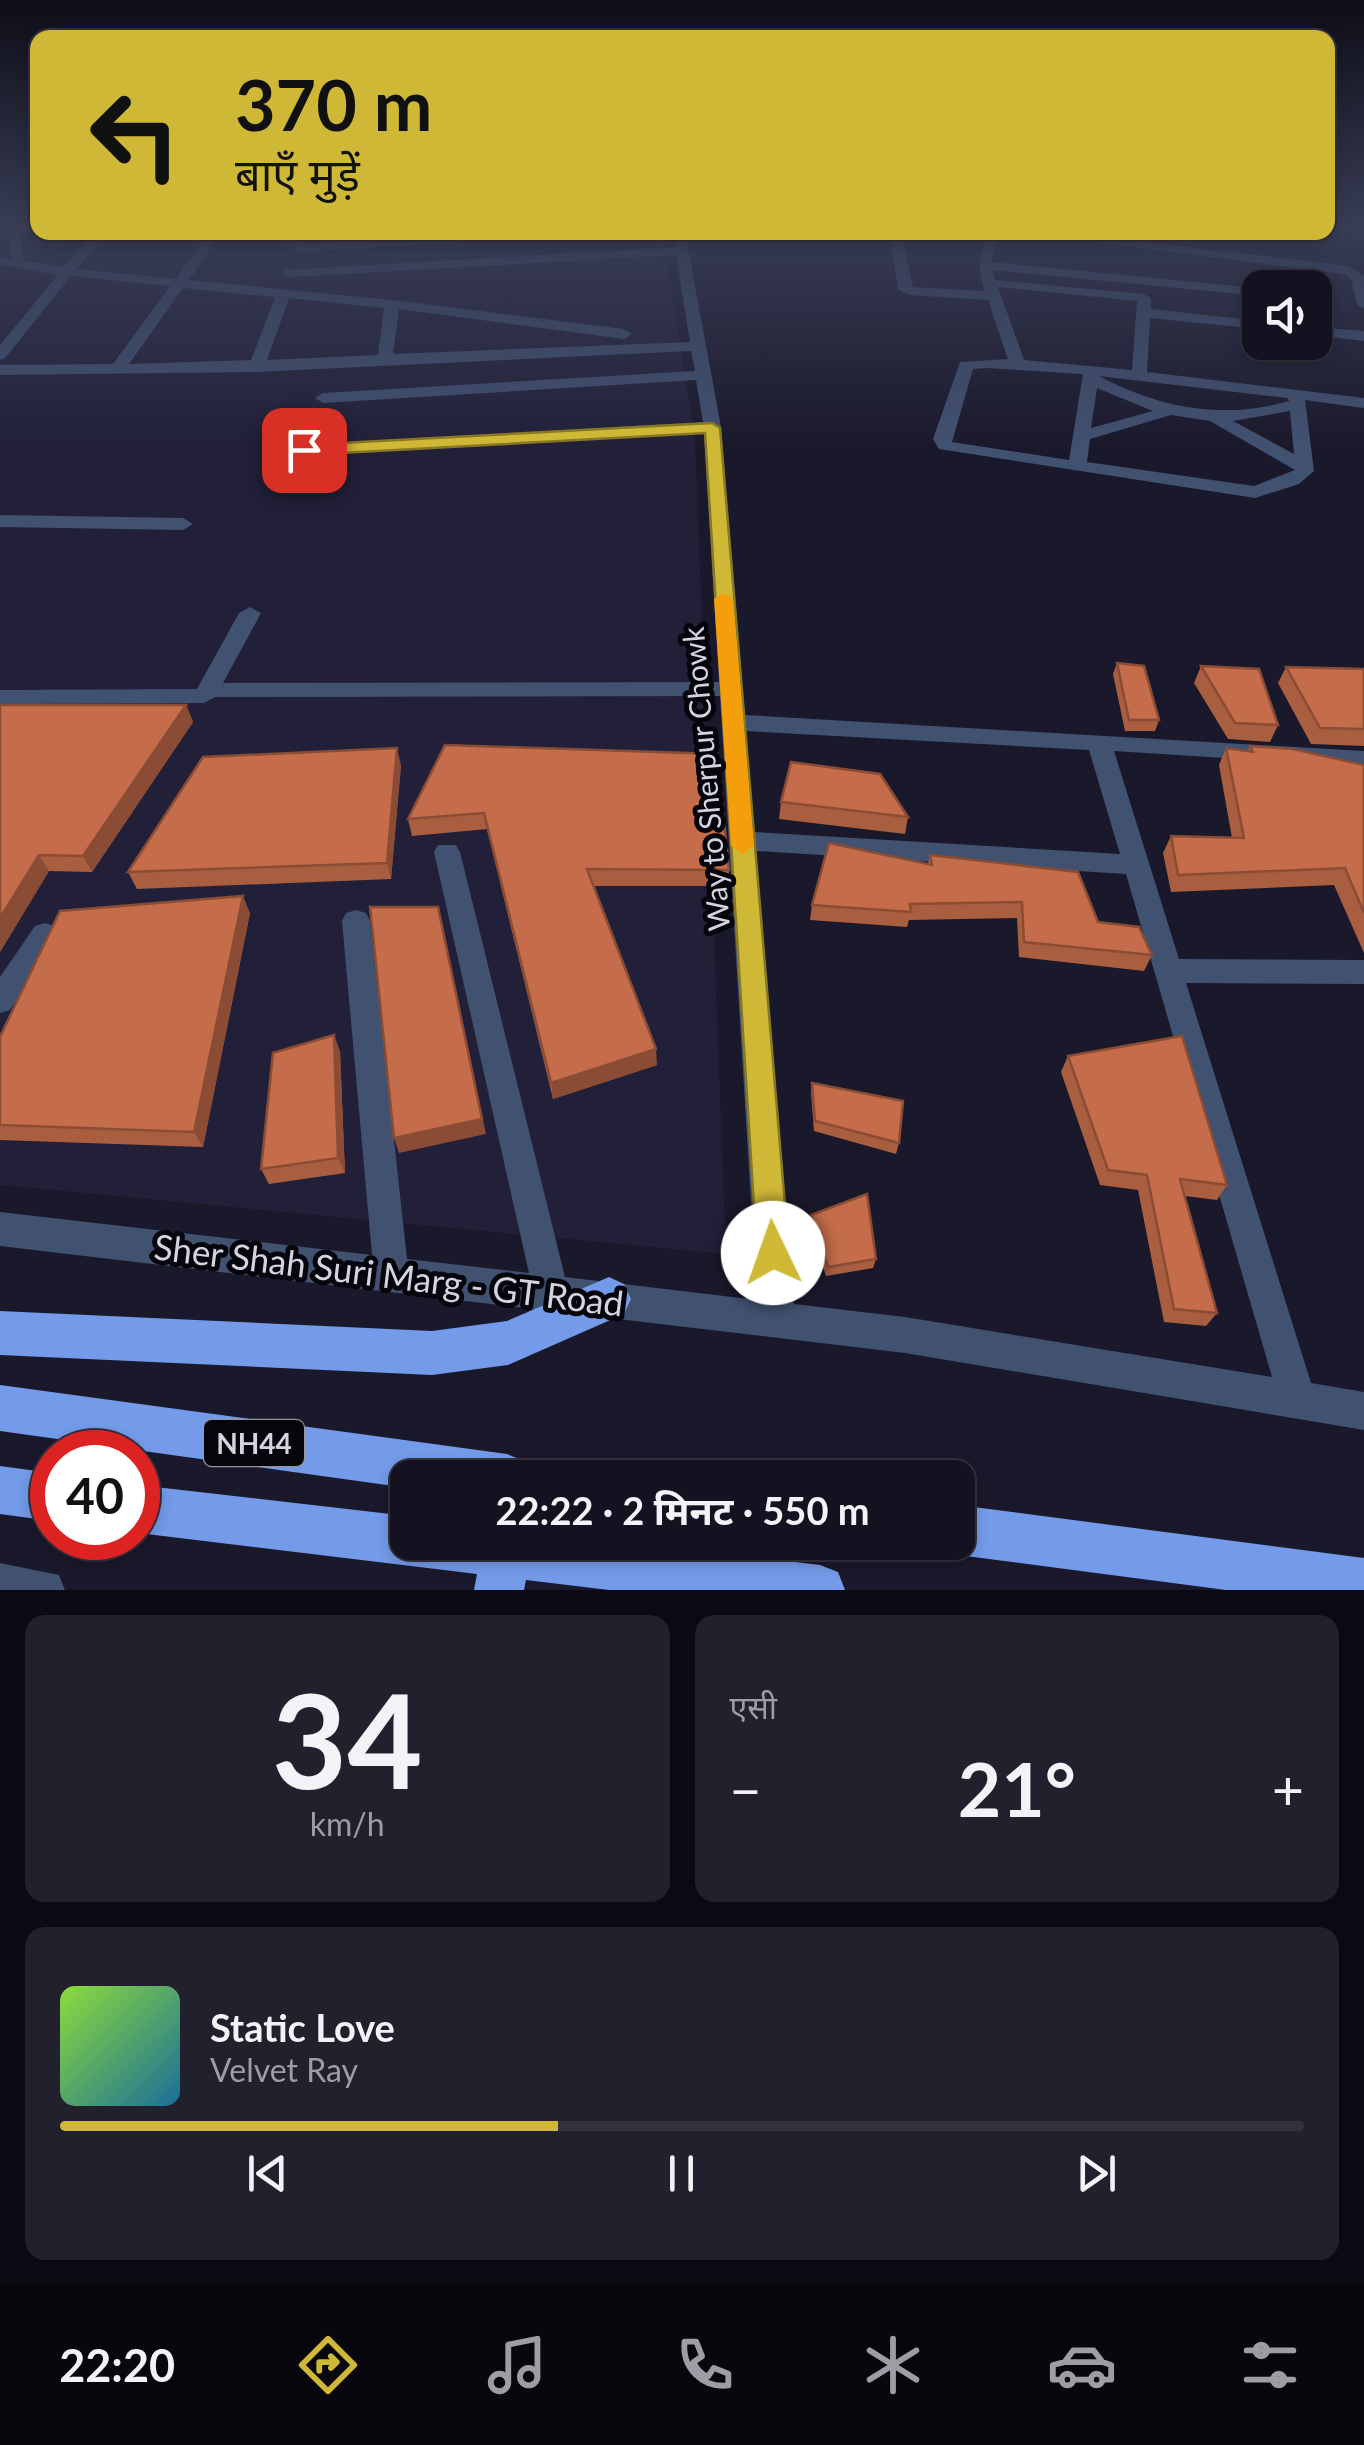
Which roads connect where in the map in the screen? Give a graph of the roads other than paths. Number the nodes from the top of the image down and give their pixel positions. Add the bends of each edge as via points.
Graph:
1 (43, 301) edge
2 (169, 301) edge
3 (281, 301) edge
4 (365, 301) edge
5 (692, 301) edge
6 (996, 301) edge
7 (1101, 301) edge
8 (1144, 301) edge
9 (392, 304) junction
10 (1144, 306) junction
11 (0, 318) edge
12 (28, 319) junction
13 (1242, 322) edge
14 (1332, 333) edge
15 (624, 334) dead end
16 (1364, 336) edge
17 (700, 346) junction
18 (0, 354) edge
19 (385, 356) junction
20 (1018, 363) junction
21 (256, 367) junction
22 (0, 370) edge
23 (116, 370) junction
24 (704, 375) junction
25 (1091, 375) junction
26 (1139, 377) junction
27 (324, 398) dead end
28 (1297, 399) junction
29 (1362, 403) edge
30 (1168, 412) junction
31 (1214, 418) junction
32 (1364, 425) edge
33 (712, 428) junction
34 (1082, 436) junction
35 (304, 450) dead end
36 (1304, 466) junction
37 (1078, 467) junction
38 (0, 521) edge
39 (183, 524) dead end
40 (250, 613) dead end
41 (211, 690) junction
42 (730, 690) junction
43 (0, 697) edge
44 (732, 722) junction
45 (1099, 742) junction
46 (1364, 759) edge
47 (742, 841) junction
48 (447, 852) dead end
49 (1136, 865) junction
50 (356, 921) dead end
51 (45, 934) edge
52 (1168, 971) junction
53 (1364, 972) edge
54 (0, 1001) edge
55 (0, 1229) edge
56 (392, 1272) junction
57 (550, 1292) junction
58 (609, 1299) junction
59 (777, 1322) junction
60 (0, 1333) edge
61 (1298, 1402) junction
62 (0, 1408) edge
63 (1364, 1410) edge
64 (390, 1462) edge
65 (0, 1490) edge
66 (30, 1494) edge
67 (160, 1513) edge
68 (975, 1532) edge
69 (502, 1572) edge
70 (1364, 1583) edge
71 (0, 1584) edge
72 (44, 1590) edge
73 (820, 1590) edge

1 - 12 street
2 - 23 street
3 - 21 street
4 - 9 street
5 - 17 street, Way to Sherpur Chowk
6 - 20 street
7 - 10 street
8 - 10 street
9 - 15 street
9 - 19 street
10 - 13 street
10 - 26 street
11 - 12 street
12 - 18 street
14 - 16 street
17 - 19 street
17 - 24 street, Way to Sherpur Chowk
19 - 21 street
20 - 25 street
20 - 37 street via 966,365 943,442
21 - 23 street
22 - 23 street
24 - 27 street
24 - 33 street, Way to Sherpur Chowk
25 - 26 street
25 - 30 street via 1131,400
25 - 34 street
26 - 28 street
28 - 29 street
28 - 31 street via 1255,417
28 - 36 street
29 - 32 street
30 - 31 street
30 - 34 street
31 - 36 street
33 - 35 street
33 - 42 street, Way to Sherpur Chowk
34 - 37 street
36 - 37 street via 1302,476 1246,492
38 - 39 street
40 - 41 street
41 - 42 street
41 - 43 street via 180,700
42 - 44 street, Way to Sherpur Chowk
44 - 45 street
44 - 47 street, Way to Sherpur Chowk
45 - 46 street
45 - 49 street
47 - 49 street
47 - 59 street, Way to Sherpur Chowk
48 - 57 street
49 - 52 street
50 - 56 street
51 - 54 street
52 - 53 street
52 - 61 street
55 - 56 street, Sher Shah Suri Marg - GT Road
56 - 57 street, Sher Shah Suri Marg - GT Road
57 - 58 street, Sher Shah Suri Marg - GT Road
58 - 59 street, Sher Shah Suri Marg - GT Road
58 - 60 highway via 508,1343 432,1353
59 - 61 street, Sher Shah Suri Marg - GT Road via 905,1335
61 - 63 street, Sher Shah Suri Marg - GT Road
62 - 64 highway, NH44
65 - 66 highway
67 - 69 highway
68 - 70 highway
69 - 73 highway
71 - 72 street

